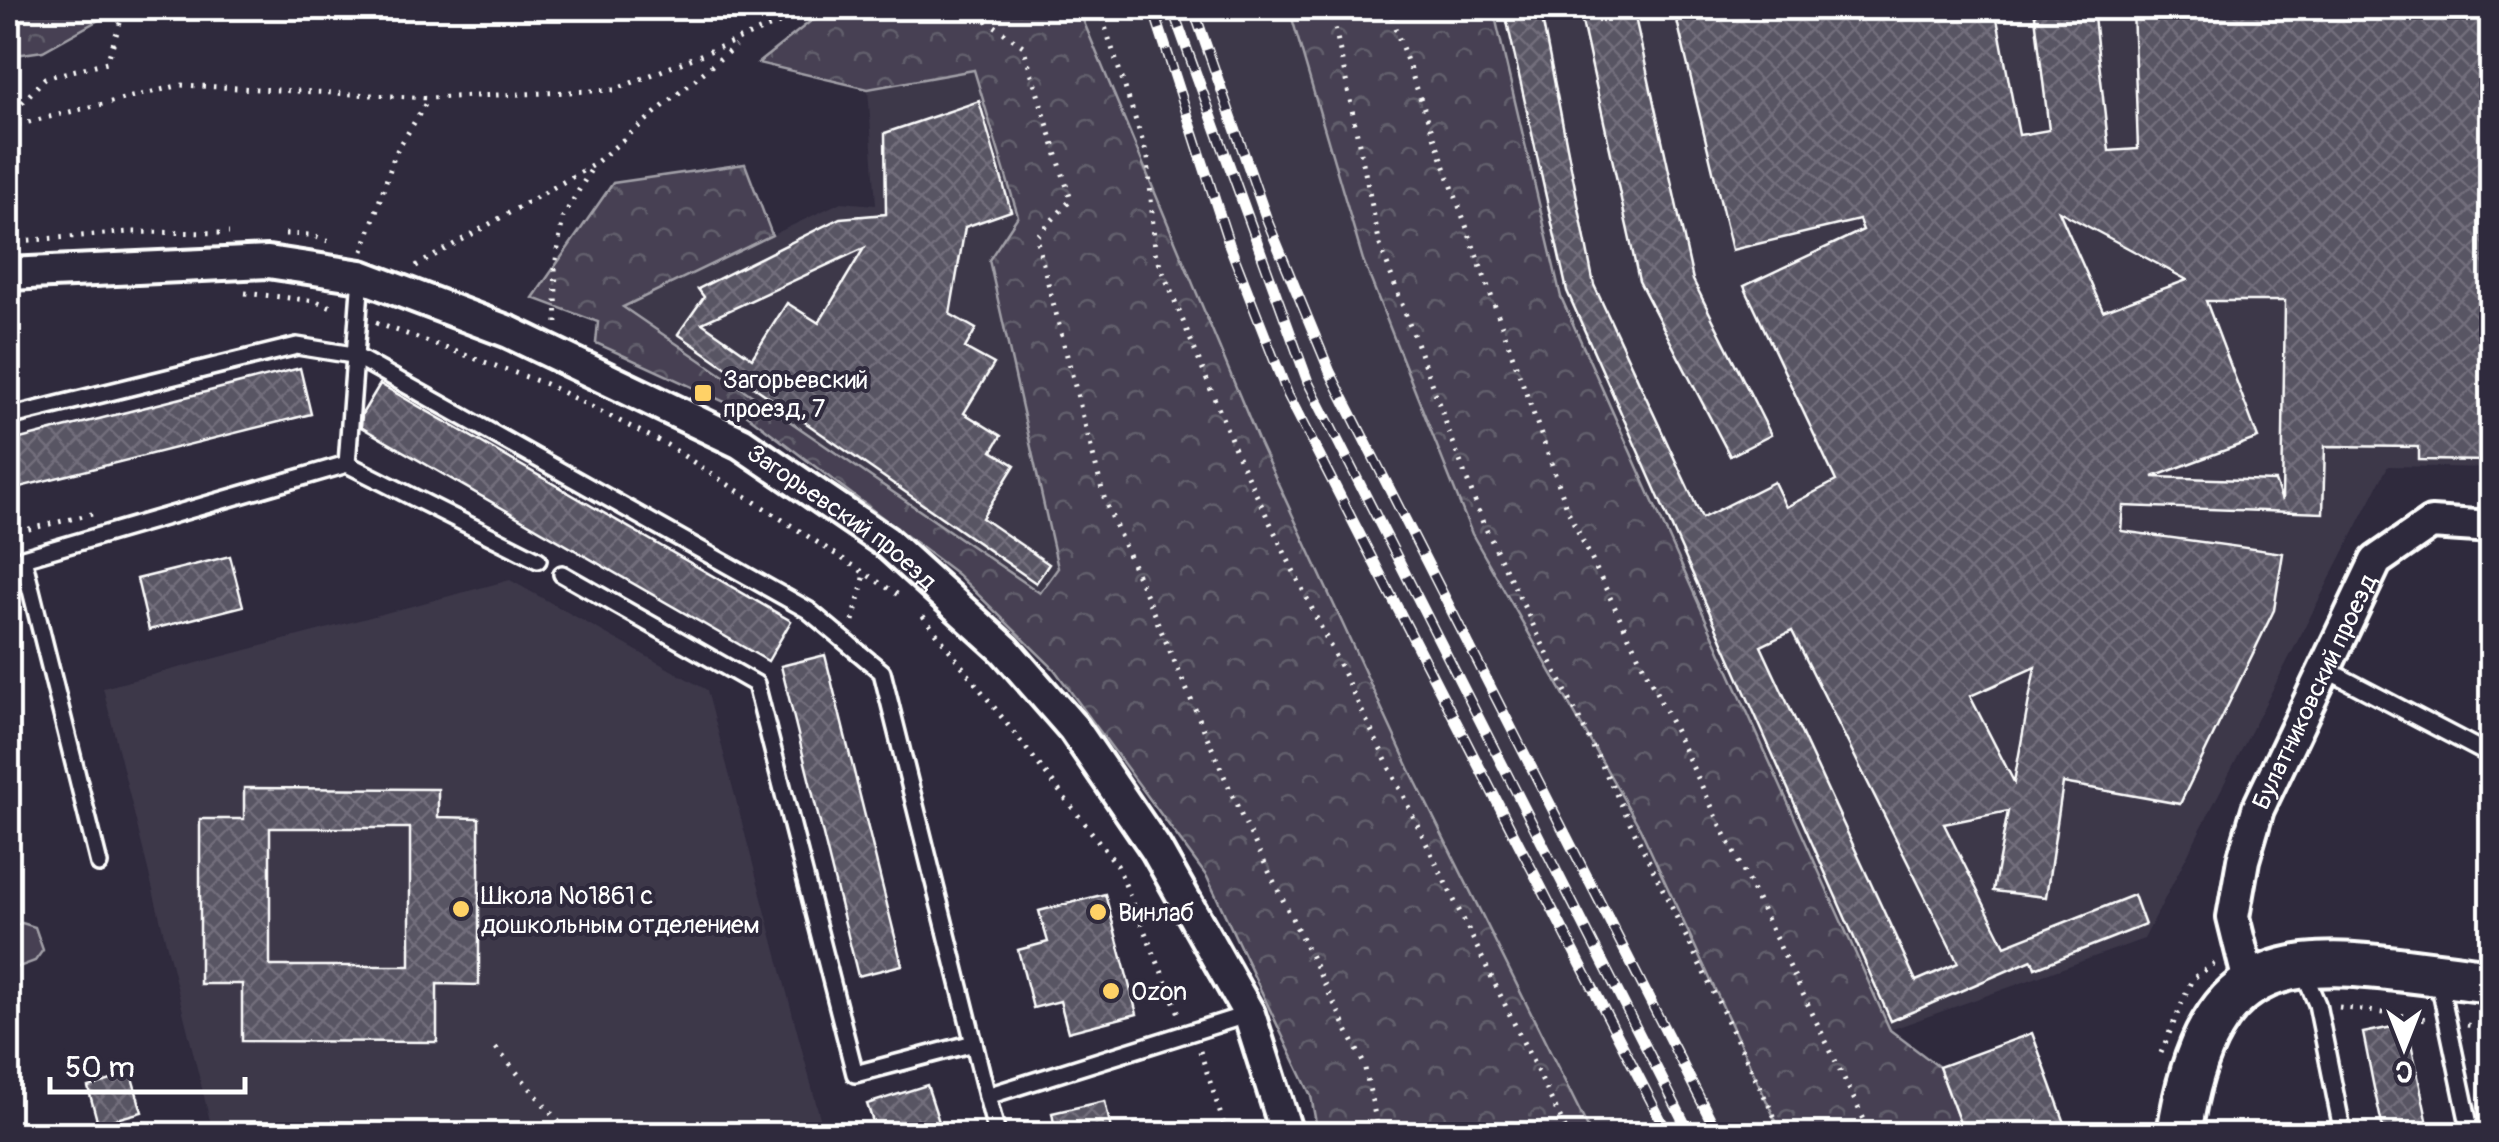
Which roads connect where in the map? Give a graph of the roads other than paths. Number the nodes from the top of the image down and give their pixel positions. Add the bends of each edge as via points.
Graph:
1 (366, 264) junction
2 (8, 274) edge
3 (354, 354) junction
4 (8, 417) edge
5 (346, 464) junction
6 (2492, 527) edge
7 (15, 559) edge
8 (538, 560) dead end
9 (562, 574) dead end
10 (2325, 669) junction
11 (2492, 756) edge
12 (99, 864) dead end
13 (2243, 965) junction
14 (2301, 966) junction
15 (2437, 975) junction
16 (2492, 980) edge
17 (1249, 1014) junction
18 (974, 1043) junction
19 (987, 1096) junction
20 (997, 1134) edge
21 (1288, 1134) edge
22 (2179, 1134) edge
23 (2343, 1134) edge
24 (2471, 1134) edge

1 - 2 street, Загорьевский проезд
1 - 3 lane
1 - 17 street, Загорьевский проезд via 741,443 886,542 1006,650 1074,729 1156,849
3 - 4 lane via 297,346
3 - 5 lane
3 - 18 lane via 808,610 882,672
5 - 7 lane
5 - 8 lane
6 - 10 street, Булатниковский проезд via 2431,523 2376,561
7 - 12 lane
9 - 18 lane via 756,684 855,1074
10 - 11 lane
10 - 13 street, Булатниковский проезд via 2258,809 2235,887
13 - 14 street
13 - 22 street via 2200,1042
14 - 15 street
14 - 23 lane via 2316,1004
15 - 16 street
15 - 24 lane
17 - 19 lane
17 - 21 street, Загорьевский проезд
18 - 19 lane
19 - 20 lane

